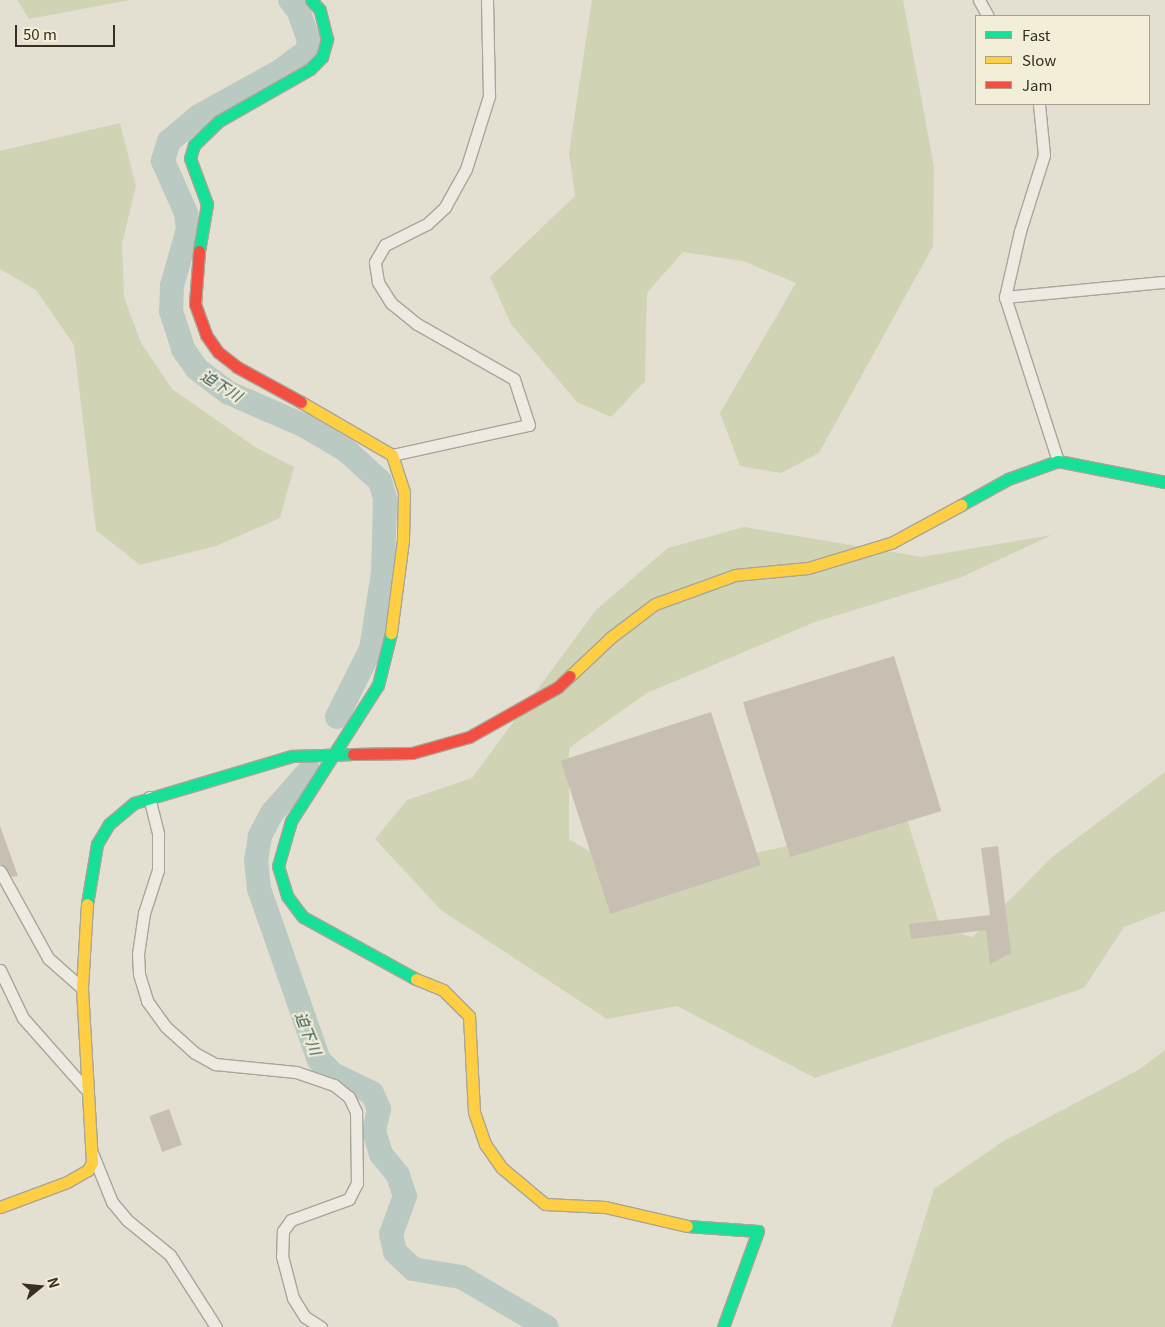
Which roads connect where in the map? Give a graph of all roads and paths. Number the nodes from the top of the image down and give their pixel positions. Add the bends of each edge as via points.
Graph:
1 (311, 0) edge
2 (487, 0) edge
3 (979, 0) edge
4 (987, 15) edge
5 (1039, 105) edge
6 (1165, 282) edge
7 (1005, 297) junction
8 (392, 455) junction
9 (1058, 461) junction
10 (1165, 482) edge
11 (336, 754) junction
12 (149, 797) junction
13 (0, 872) edge
14 (0, 970) edge
15 (82, 988) junction
16 (85, 1088) junction
17 (92, 1151) junction
18 (0, 1207) edge
19 (216, 1327) edge
20 (321, 1327) edge
21 (724, 1327) edge

1 - 8 street via 320,10 327,39 322,56 310,69 219,121 194,145 190,158 206,204 194,282 195,304 206,335 218,352 237,367 370,438
2 - 8 street via 489,96 466,169 445,207 427,224 385,245 376,262 378,282 391,303 417,324 514,379 529,425
3 - 4 street
5 - 7 street via 1044,155 1020,231
6 - 7 street
7 - 9 street
8 - 11 street via 404,492 397,605 389,648 378,685
9 - 10 street
9 - 11 street via 1008,479 891,543 808,568 735,575 663,601 610,638 558,686 469,737 412,753
11 - 12 street via 292,756
11 - 21 street via 304,797 281,848 278,866 287,896 303,917 328,934 392,969 443,990 458,1002 469,1016 474,1112 485,1144 502,1168 545,1204 644,1213 688,1226 758,1231
12 - 15 street via 114,817 97,844 89,875
12 - 20 street via 158,834 158,870 144,913 138,954 139,974 147,1001 166,1027 194,1053 215,1064 296,1072 334,1085 349,1097 356,1112 357,1183 349,1199 292,1220 283,1231 282,1256 293,1298 305,1317
13 - 15 street via 48,958
14 - 16 street via 23,1018
15 - 16 street
16 - 17 street
17 - 18 street via 92,1162 80,1175
17 - 19 street via 112,1202 127,1220 170,1255

